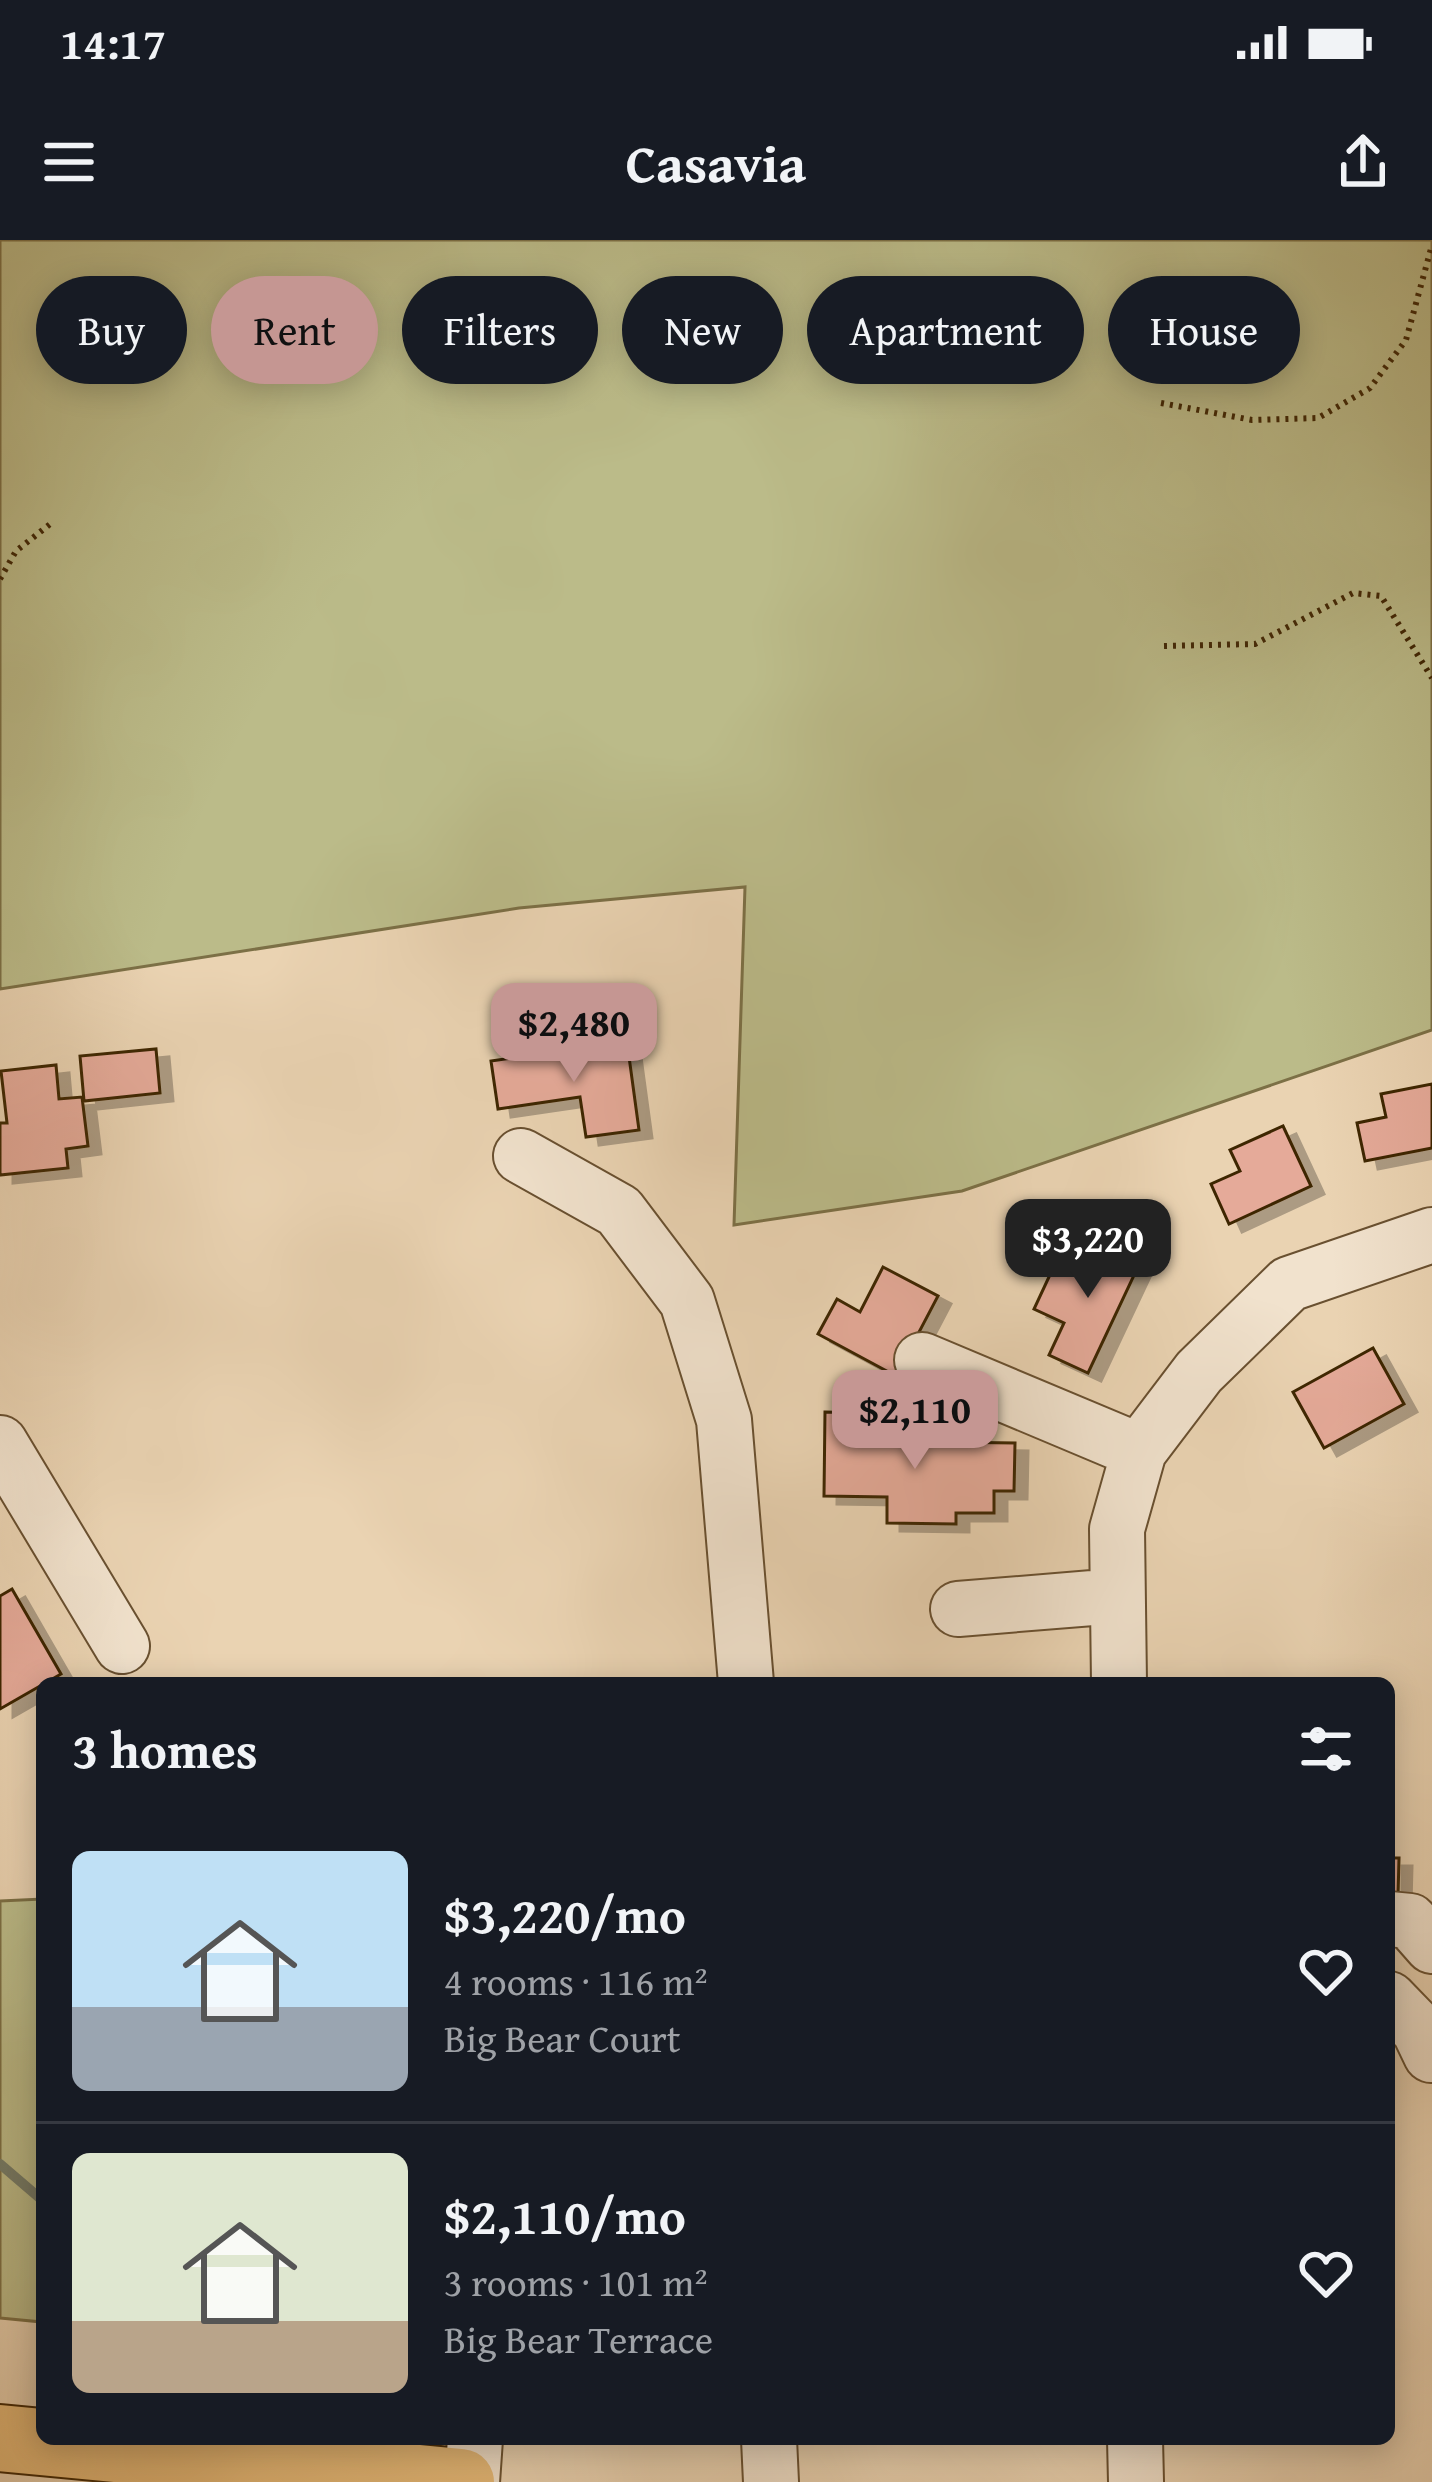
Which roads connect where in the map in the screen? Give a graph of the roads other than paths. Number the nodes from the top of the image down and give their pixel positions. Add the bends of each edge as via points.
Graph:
1 (521, 1156) dead end
2 (1432, 1235) edge
3 (922, 1360) dead end
4 (0, 1443) edge
5 (1139, 1450) junction
6 (1117, 1596) junction
7 (958, 1609) dead end
8 (122, 1646) dead end
9 (745, 1677) edge
10 (1119, 1677) edge
11 (1395, 1920) edge
12 (1432, 1946) edge
13 (1395, 2005) edge
14 (1432, 2041) edge
15 (1431, 2055) edge
16 (1432, 2069) edge
17 (0, 2438) edge
18 (36, 2441) edge
19 (73, 2445) edge
20 (475, 2445) edge
21 (769, 2445) edge
22 (1135, 2445) edge
23 (461, 2482) edge
24 (472, 2482) edge
25 (771, 2482) edge
26 (1136, 2482) edge

1 - 9 street via 619,1211 687,1301 724,1420
2 - 5 street via 1288,1284 1199,1372
3 - 5 street
4 - 8 street
5 - 6 street via 1117,1529
6 - 7 street
6 - 10 street
11 - 12 street via 1410,1921
13 - 15 street
14 - 15 street
15 - 16 street
17 - 18 main road
19 - 23 main road
20 - 24 street
21 - 25 street
22 - 26 street

